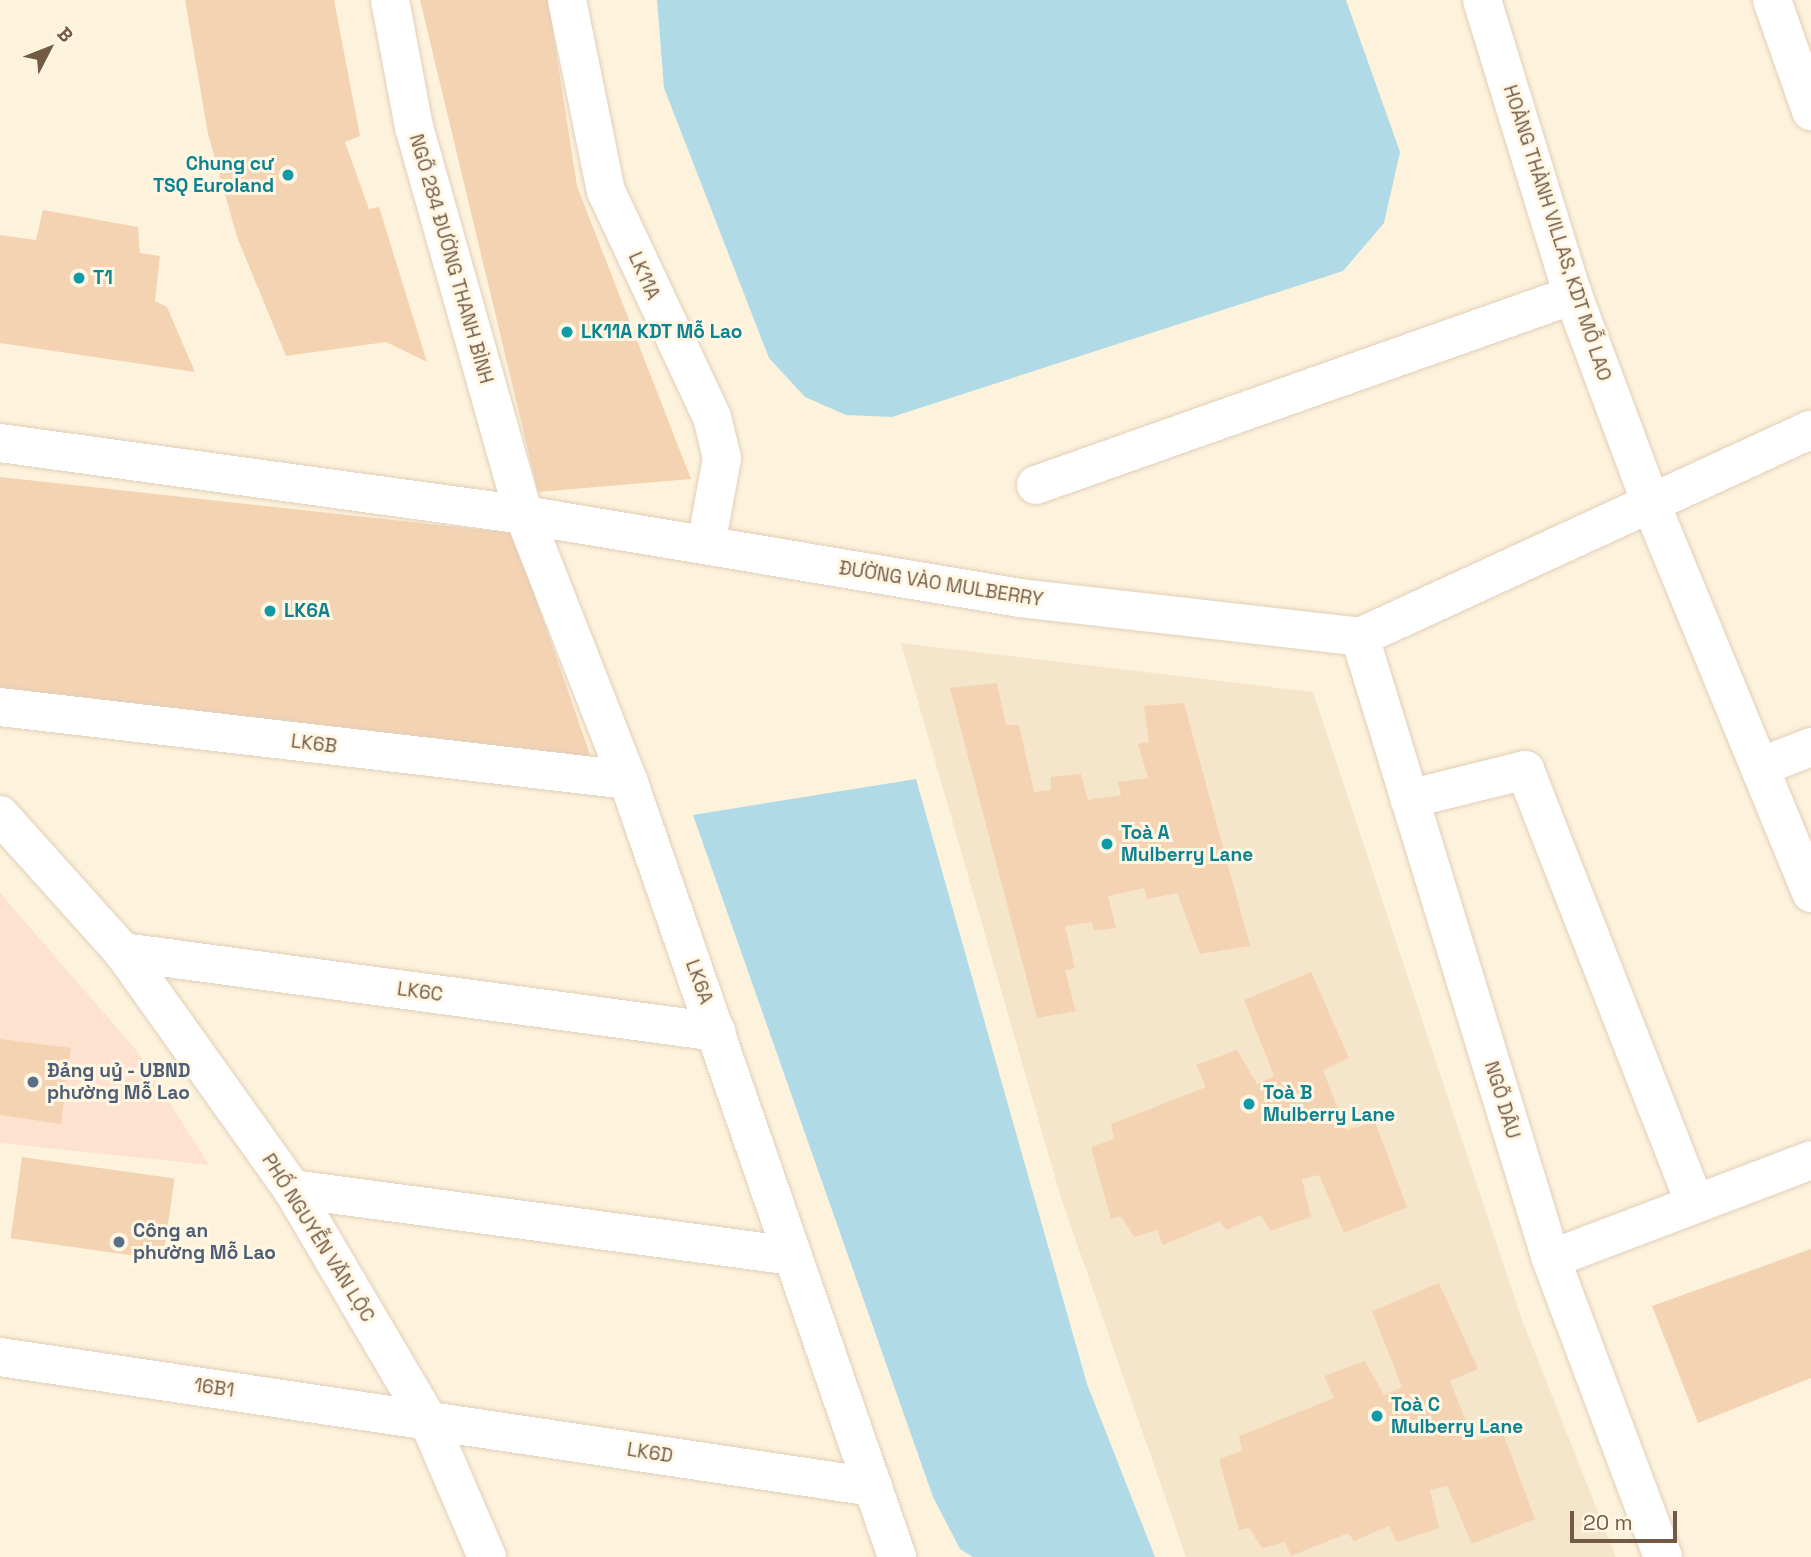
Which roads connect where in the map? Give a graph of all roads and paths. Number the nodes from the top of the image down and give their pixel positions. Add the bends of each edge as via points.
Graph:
1 (390, 0) edge
2 (567, 0) edge
3 (1482, 0) edge
4 (1772, 0) edge
5 (1811, 111) edge
6 (1573, 296) junction
7 (1811, 430) edge
8 (0, 443) edge
9 (1036, 485) dead end
10 (1651, 504) junction
11 (524, 515) junction
12 (706, 545) junction
13 (1360, 637) junction
14 (0, 707) edge
15 (1811, 747) edge
16 (1760, 767) junction
17 (628, 780) junction
18 (1409, 799) junction
19 (0, 815) edge
20 (1811, 893) edge
21 (122, 952) junction
22 (717, 1032) junction
23 (1811, 1160) edge
24 (292, 1188) junction
25 (1694, 1201) junction
26 (793, 1256) junction
27 (1551, 1259) junction
28 (0, 1357) edge
29 (428, 1420) junction
30 (873, 1487) junction
31 (487, 1557) edge
32 (897, 1557) edge
33 (1663, 1557) edge

1 - 11 street, NGÕ 284 ĐƯỜNG THANH BÌNH via 414,127
2 - 12 street, LK11A via 606,191 712,417 722,458
3 - 6 street, HOÀNG THÀNH VILLAS, KDT MỖ LAO
4 - 5 street
6 - 9 street
6 - 10 street, HOÀNG THÀNH VILLAS, KDT MỖ LAO
7 - 10 street
8 - 11 street
10 - 13 street
10 - 16 street, HOÀNG THÀNH VILLAS, KDT MỖ LAO
11 - 12 street, ĐƯỜNG VÀO MULBERRY
11 - 17 street, LK6A
12 - 13 street, ĐƯỜNG VÀO MULBERRY via 1020,598
13 - 18 street, NGÕ DÂU
14 - 17 street, LK6B
15 - 16 street
16 - 20 street, HOÀNG THÀNH VILLAS, KDT MỖ LAO
17 - 22 street, LK6A
18 - 25 street via 1525,770
18 - 27 street, NGÕ DÂU
19 - 21 street, PHỐ NGUYỄN VĂN LỘC
21 - 22 street, LK6C
21 - 24 street, PHỐ NGUYỄN VĂN LỘC
22 - 26 street, LK6A
23 - 25 street
24 - 26 street
24 - 29 street, PHỐ NGUYỄN VĂN LỘC
25 - 27 street
26 - 30 street, LK6A
27 - 33 street, NGÕ DÂU
28 - 29 street, 16B1
29 - 30 street, LK6D
29 - 31 street, PHỐ NGUYỄN VĂN LỘC
30 - 32 street, LK6A

